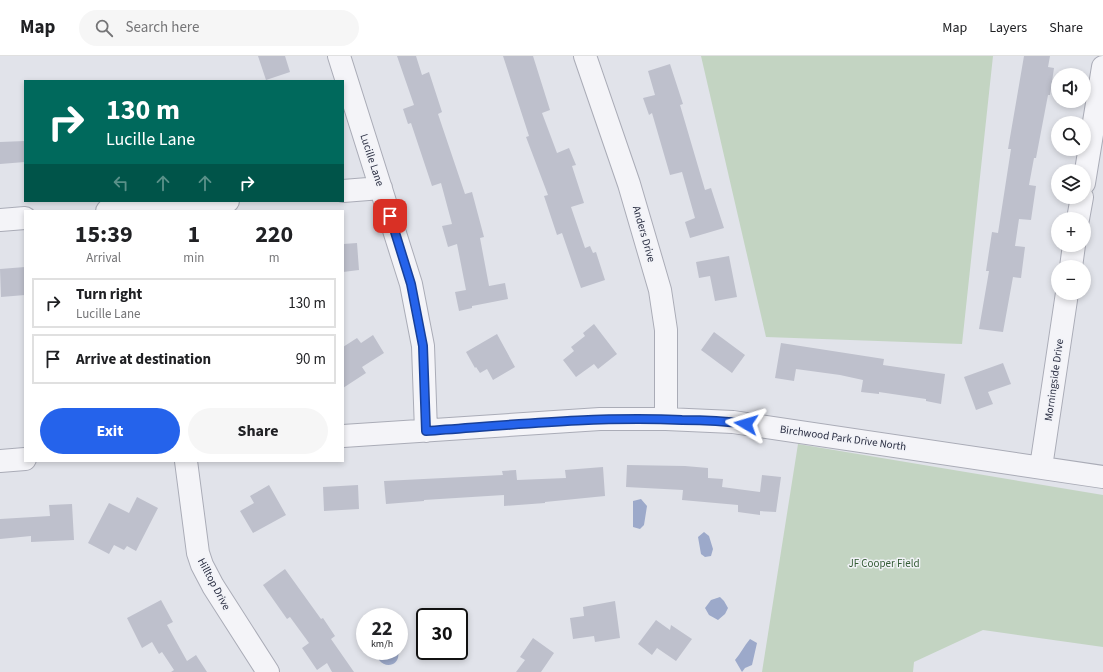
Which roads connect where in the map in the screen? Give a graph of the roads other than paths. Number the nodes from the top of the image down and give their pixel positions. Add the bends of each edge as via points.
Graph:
1 (339, 56) edge
2 (585, 56) edge
3 (1103, 68) edge
4 (1087, 164) edge
5 (381, 188) junction
6 (344, 192) edge
7 (216, 202) edge
8 (119, 210) edge
9 (24, 218) edge
10 (0, 220) edge
11 (1066, 300) edge
12 (666, 419) junction
13 (426, 431) junction
14 (344, 436) edge
15 (24, 459) edge
16 (0, 461) edge
17 (186, 462) edge
18 (1041, 468) junction
19 (1103, 477) edge
20 (268, 672) edge

1 - 5 street, Lucille Lane
2 - 12 street, Anders Drive via 629,184 660,290 666,330
3 - 4 street
5 - 6 street
5 - 13 street, Lucille Lane via 411,284 423,346
7 - 8 street
9 - 10 street
11 - 18 street, Morningside Drive
12 - 13 street, Birchwood Park Drive North via 600,419
12 - 18 street, Birchwood Park Drive North via 733,422
13 - 14 street, Birchwood Park Drive North
15 - 16 street
17 - 20 street, Hilltop Drive via 198,553 202,565 220,599
18 - 19 street, Birchwood Park Drive North

